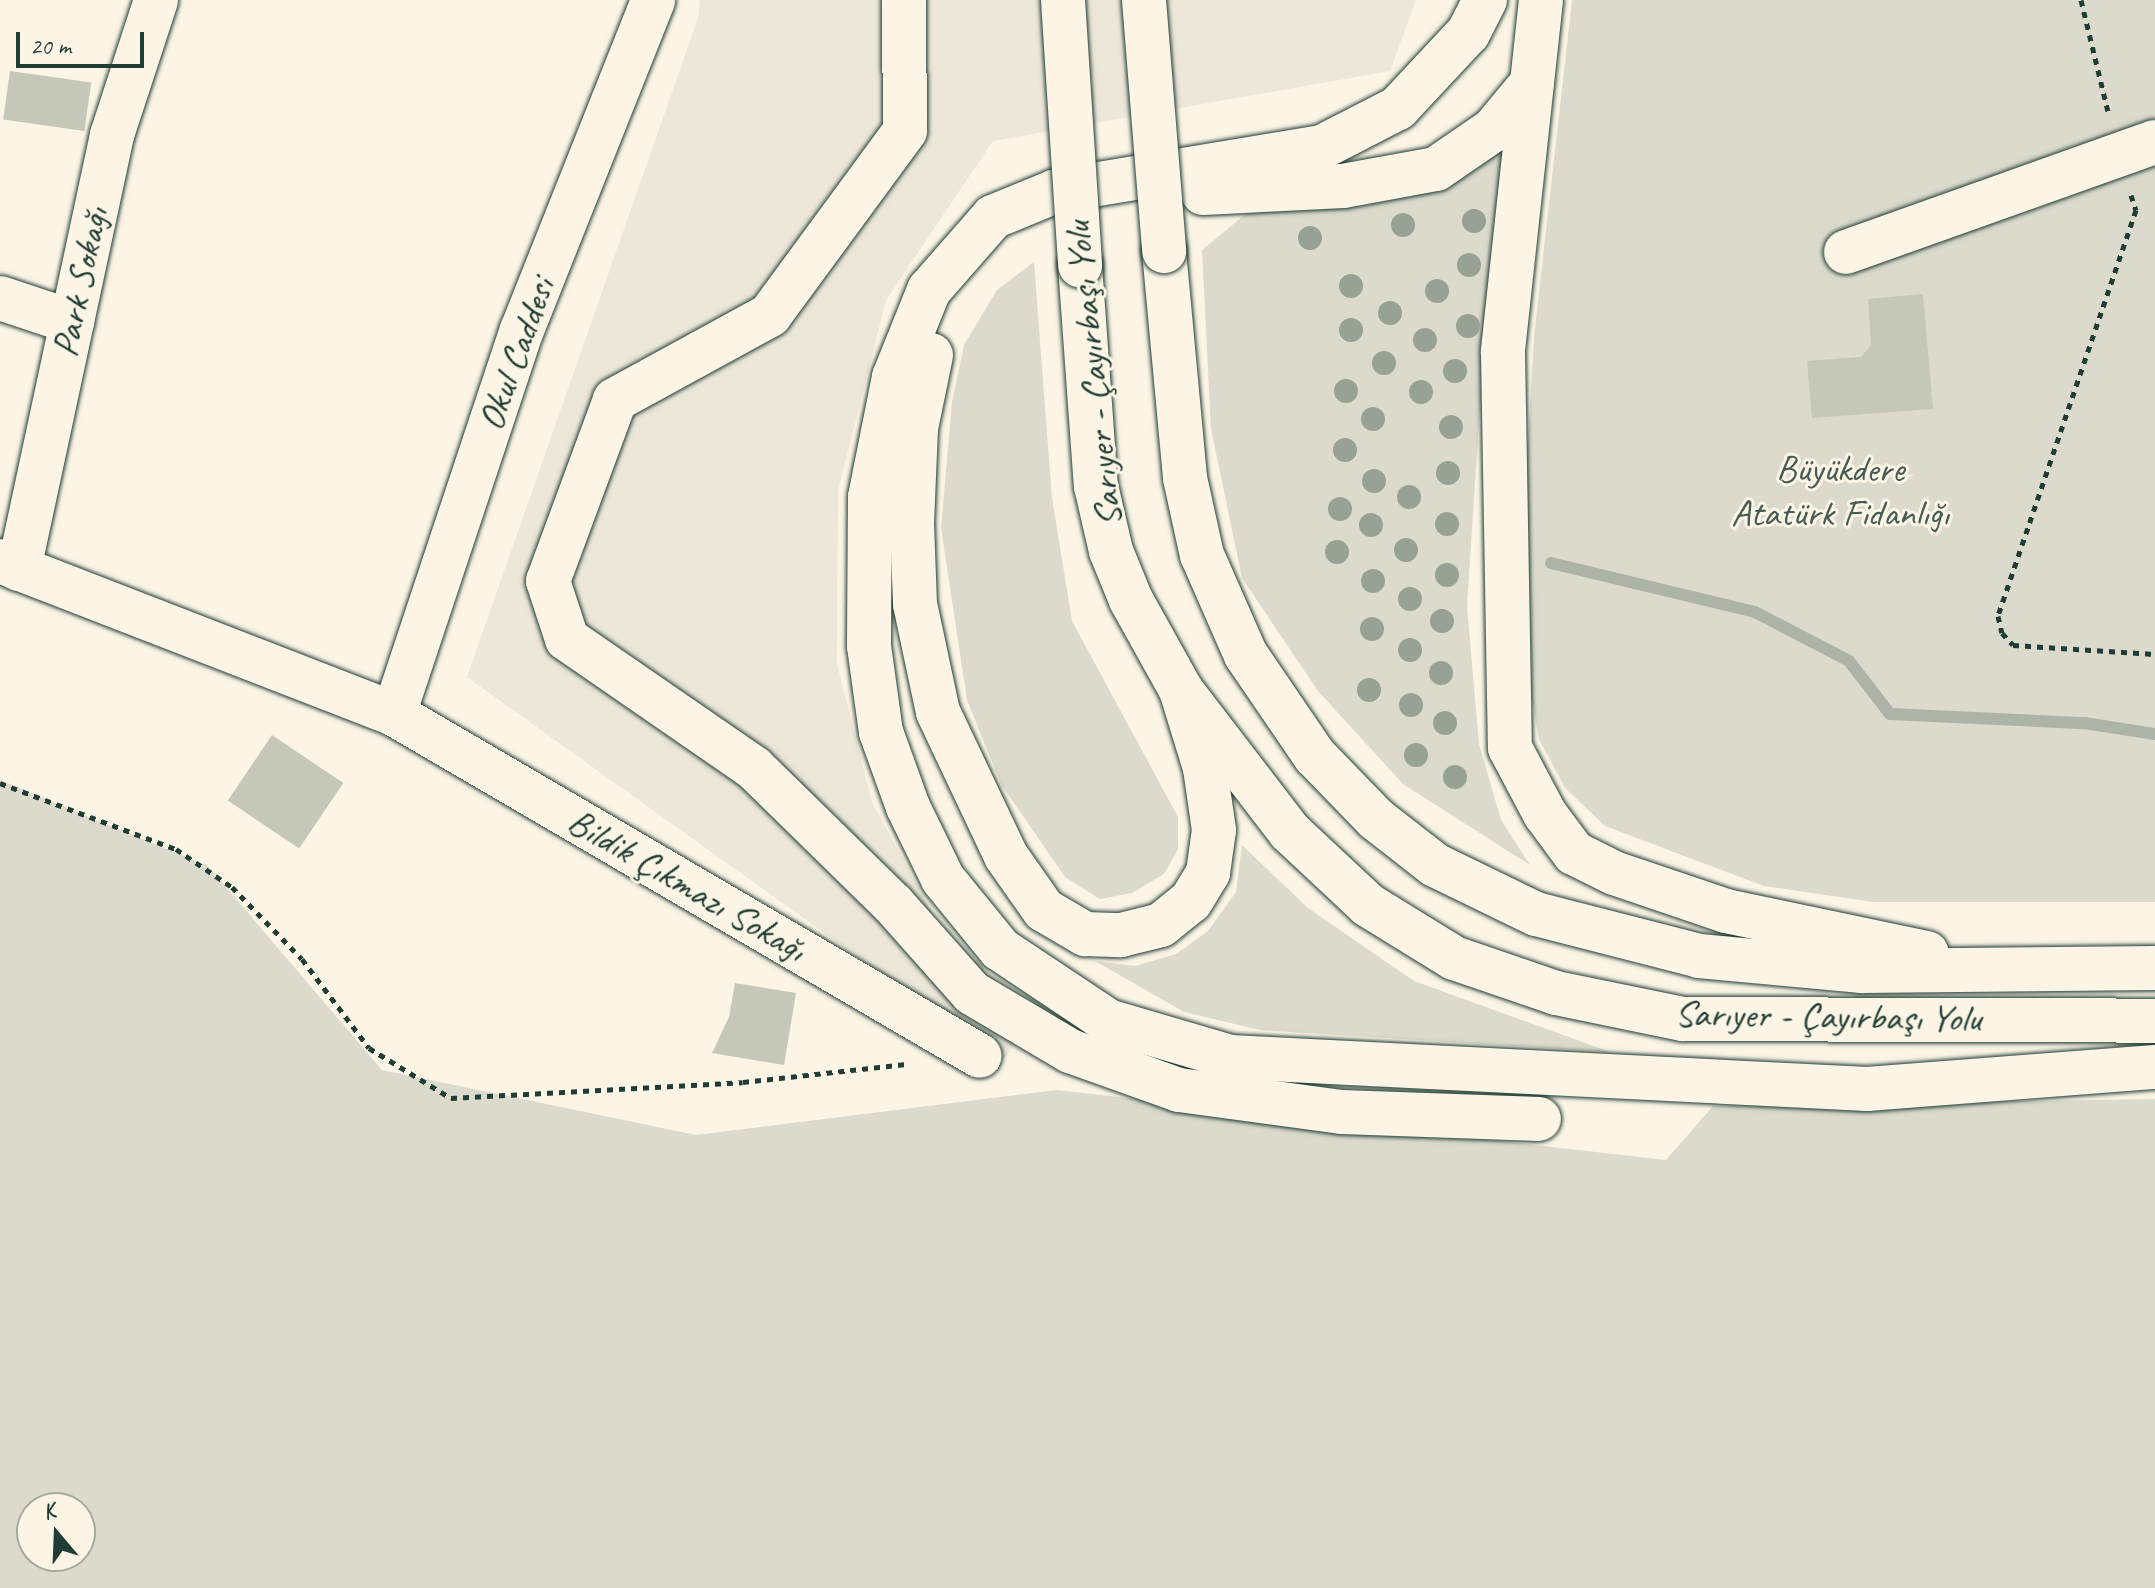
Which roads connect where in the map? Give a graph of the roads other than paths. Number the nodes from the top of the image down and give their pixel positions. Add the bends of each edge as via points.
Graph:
1 (156, 0) edge
2 (653, 0) edge
3 (904, 0) edge
4 (1063, 0) edge
5 (1144, 0) edge
6 (1485, 0) edge
7 (1541, 0) edge
8 (1532, 83) junction
9 (2137, 149) edge
10 (1846, 252) dead end
11 (0, 298) edge
12 (72, 322) junction
13 (9, 565) edge
14 (1181, 690) junction
15 (394, 714) junction
16 (2155, 968) edge
17 (2003, 969) junction
18 (2155, 1021) edge
19 (980, 1056) road end
20 (2155, 1067) edge
21 (1539, 1119) dead end

1 - 12 main road, Park Sokağı via 112,135
2 - 15 main road, Okul Caddesi via 522,330
3 - 21 main road via 905,131 770,315 615,400 548,581 567,639 754,768 893,904 972,993 1070,1051 1179,1090 1342,1112
4 - 14 main road, Sarıyer - Çayırbaşı Yolu, bridge via 1096,486 1111,551 1131,600
5 - 17 main road, Sarıyer - Çayırbaşı Yolu, bridge via 1185,478 1202,555 1246,655 1315,756 1376,819 1435,865 1536,914 1699,956 1862,971
6 - 20 main road via 1468,33 1398,108 1322,147 1056,191 993,217 929,290 894,377 870,497 869,646 881,732 908,807 943,879 1000,949 1108,1021 1230,1057 1867,1089
7 - 8 main road
8 - 14 main road via 1493,130 1436,169 1343,186 1264,187 1092,208 1012,241 981,269 946,321 926,366 916,428 912,523 915,604 938,712 1006,856 1044,910 1085,934 1121,935 1161,925 1191,901 1208,873 1214,830
8 - 17 main road via 1503,352 1504,584 1510,748 1545,814 1574,853 1628,878 1726,911
9 - 10 main road
11 - 12 main road
12 - 13 main road, Park Sokağı
13 - 15 main road, Bildik Çıkmazı Sokağı
14 - 18 main road, Sarıyer - Çayırbaşı Yolu via 1289,831 1368,905 1454,958 1556,993 1683,1019
15 - 19 main road, Bildik Çıkmazı Sokağı
16 - 17 main road, Sarıyer - Çayırbaşı Yolu

